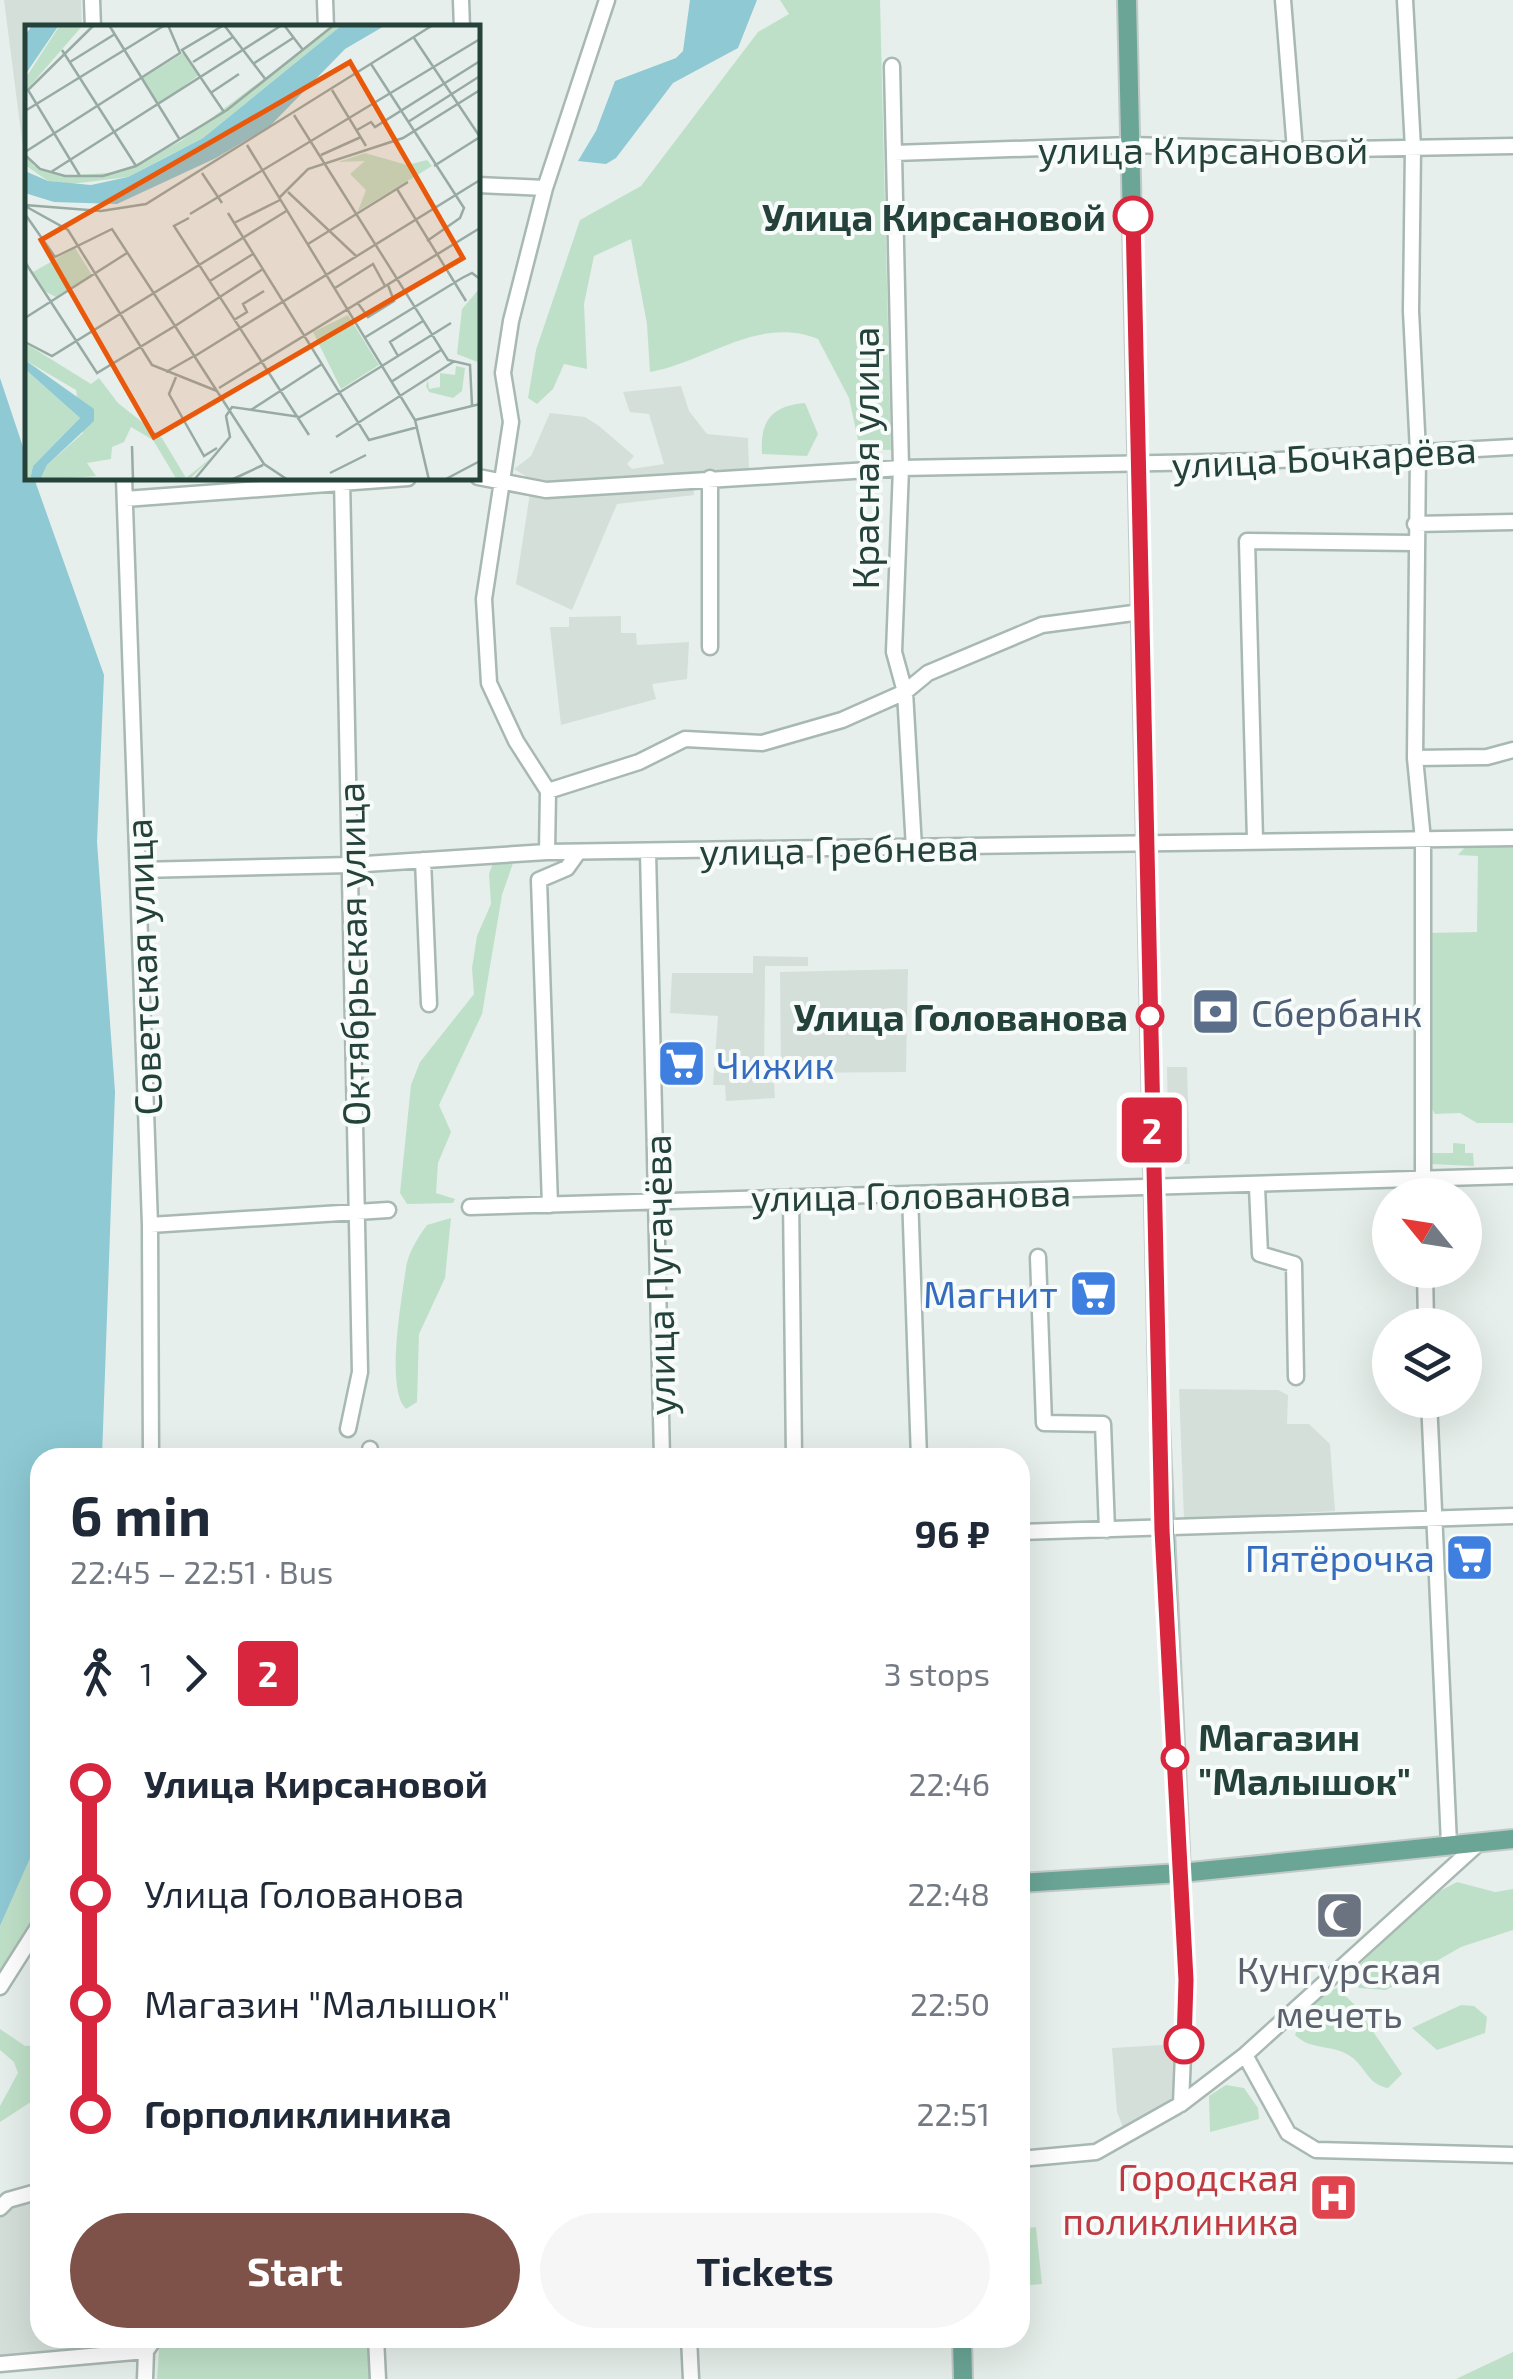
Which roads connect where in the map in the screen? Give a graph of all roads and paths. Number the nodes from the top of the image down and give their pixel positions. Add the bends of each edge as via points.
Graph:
1 (92, 0) edge
2 (325, 0) edge
3 (461, 0) edge
4 (607, 0) edge
5 (1127, 0) edge
6 (1283, 0) edge
7 (1405, 0) edge
8 (94, 25) edge
9 (326, 25) edge
10 (462, 25) edge
11 (892, 66) dead end
12 (1131, 145) junction
13 (1513, 146) edge
14 (1413, 148) junction
15 (1295, 150) junction
16 (894, 153) junction
17 (480, 185) edge
18 (544, 188) junction
19 (1513, 448) edge
20 (1418, 452) junction
21 (1138, 464) junction
22 (900, 468) junction
23 (480, 477) edge
24 (710, 478) junction
25 (500, 479) junction
26 (124, 480) edge
27 (331, 480) edge
28 (342, 480) edge
29 (125, 499) junction
30 (1513, 522) edge
31 (1415, 524) junction
32 (1414, 543) junction
33 (1141, 612) junction
34 (710, 648) dead end
35 (906, 692) junction
36 (1513, 750) edge
37 (1415, 758) junction
38 (548, 790) junction
39 (1513, 838) edge
40 (1255, 840) junction
41 (1422, 840) junction
42 (1146, 841) junction
43 (914, 848) junction
44 (547, 852) junction
45 (648, 852) junction
46 (577, 854) junction
47 (424, 860) junction
48 (350, 864) junction
49 (139, 870) junction
50 (430, 1004) dead end
51 (1513, 1176) edge
52 (1422, 1178) edge
53 (1482, 1180) edge
54 (1154, 1188) junction
55 (1258, 1188) junction
56 (1372, 1188) edge
57 (910, 1194) junction
58 (791, 1197) junction
59 (656, 1198) junction
60 (550, 1204) junction
61 (470, 1208) dead end
62 (388, 1210) dead end
63 (358, 1212) junction
64 (150, 1225) junction
65 (1038, 1257) dead end
66 (1296, 1377) dead end
67 (1429, 1418) edge
68 (348, 1430) dead end
69 (150, 1448) edge
70 (662, 1448) edge
71 (794, 1448) edge
72 (919, 1448) edge
73 (1513, 1516) edge
74 (1432, 1520) junction
75 (1107, 1530) junction
76 (1162, 1530) junction
77 (1030, 1532) edge
78 (1513, 1839) edge
79 (1481, 1842) junction
80 (1449, 1844) junction
81 (1181, 1873) junction
82 (1030, 1883) edge
83 (30, 1940) edge
84 (0, 1987) edge
85 (1245, 2055) junction
86 (1181, 2104) junction
87 (1513, 2155) edge
88 (1030, 2159) edge
89 (30, 2194) edge
90 (0, 2208) edge
91 (120, 2348) edge
92 (150, 2348) edge
93 (376, 2348) edge
94 (689, 2348) edge
95 (962, 2348) edge
96 (0, 2364) edge
97 (146, 2379) edge
98 (378, 2379) edge
99 (691, 2379) edge
100 (964, 2379) edge

1 - 8 street
2 - 9 street
3 - 10 street
4 - 18 street
5 - 12 main road
6 - 15 street
7 - 14 street
11 - 16 street, Красная улица
12 - 15 street, улица Кирсановой
12 - 16 street, улица Кирсановой
12 - 21 main road
13 - 14 street, улица Кирсановой
14 - 15 street, улица Кирсановой
14 - 20 street
16 - 22 street, Красная улица
17 - 18 street
18 - 25 street via 503,373 511,422
19 - 20 street, улица Бочкарёва
20 - 21 street, улица Бочкарёва
20 - 31 street
21 - 22 street, улица Бочкарёва
21 - 33 main road
22 - 24 street, улица Бочкарёва
22 - 35 street, Красная улица via 894,652
23 - 25 street, улица Бочкарёва
24 - 25 street, улица Бочкарёва via 546,490
24 - 34 street
25 - 38 street via 484,599 489,683
26 - 29 street, Советская улица
27 - 29 street
28 - 48 street, Октябрьская улица
29 - 49 street, Советская улица
30 - 31 street
31 - 32 street
32 - 37 street
32 - 40 street via 1247,541
33 - 35 street via 1042,625 928,673
33 - 42 main road
35 - 38 street via 842,720 762,743 685,739 639,762
35 - 43 street, Красная улица
36 - 37 street via 1487,758
37 - 41 street
38 - 44 street
39 - 41 street, улица Гребнева
40 - 41 street, улица Гребнева
40 - 42 street, улица Гребнева
41 - 52 street
42 - 43 street, улица Гребнева
42 - 54 main road
43 - 45 street, улица Гребнева
44 - 46 street, улица Гребнева
44 - 47 street, улица Гребнева
45 - 46 street, улица Гребнева
45 - 59 street, улица Пугачёва
46 - 60 street via 567,868 540,880
47 - 48 street, улица Гребнева
47 - 50 street
48 - 49 street, улица Гребнева
48 - 63 street, Октябрьская улица
49 - 64 street, Советская улица
51 - 53 street, улица Голованова
54 - 55 street, улица Голованова
54 - 57 street, улица Голованова
54 - 76 main road
55 - 56 street, улица Голованова
55 - 66 street via 1260,1254 1294,1264
57 - 58 street, улица Голованова
57 - 72 street
58 - 59 street, улица Голованова
58 - 71 street
59 - 60 street, улица Голованова
59 - 70 street, улица Пугачёва
60 - 61 street, улица Голованова
62 - 63 street
63 - 64 street
63 - 68 street, Октябрьская улица via 360,1372
64 - 69 street, Советская улица
65 - 75 street via 1044,1424 1103,1424
67 - 74 street
73 - 74 street
74 - 76 street
74 - 80 street
75 - 76 street
75 - 77 street
76 - 81 main road
78 - 79 main road
79 - 80 main road
79 - 85 street
80 - 81 main road
81 - 82 main road
81 - 86 street
83 - 84 street
85 - 86 street
85 - 87 street via 1288,2133 1316,2150
86 - 88 street via 1096,2152
89 - 90 street
91 - 96 street
92 - 97 street
93 - 98 street
94 - 99 street
95 - 100 main road

